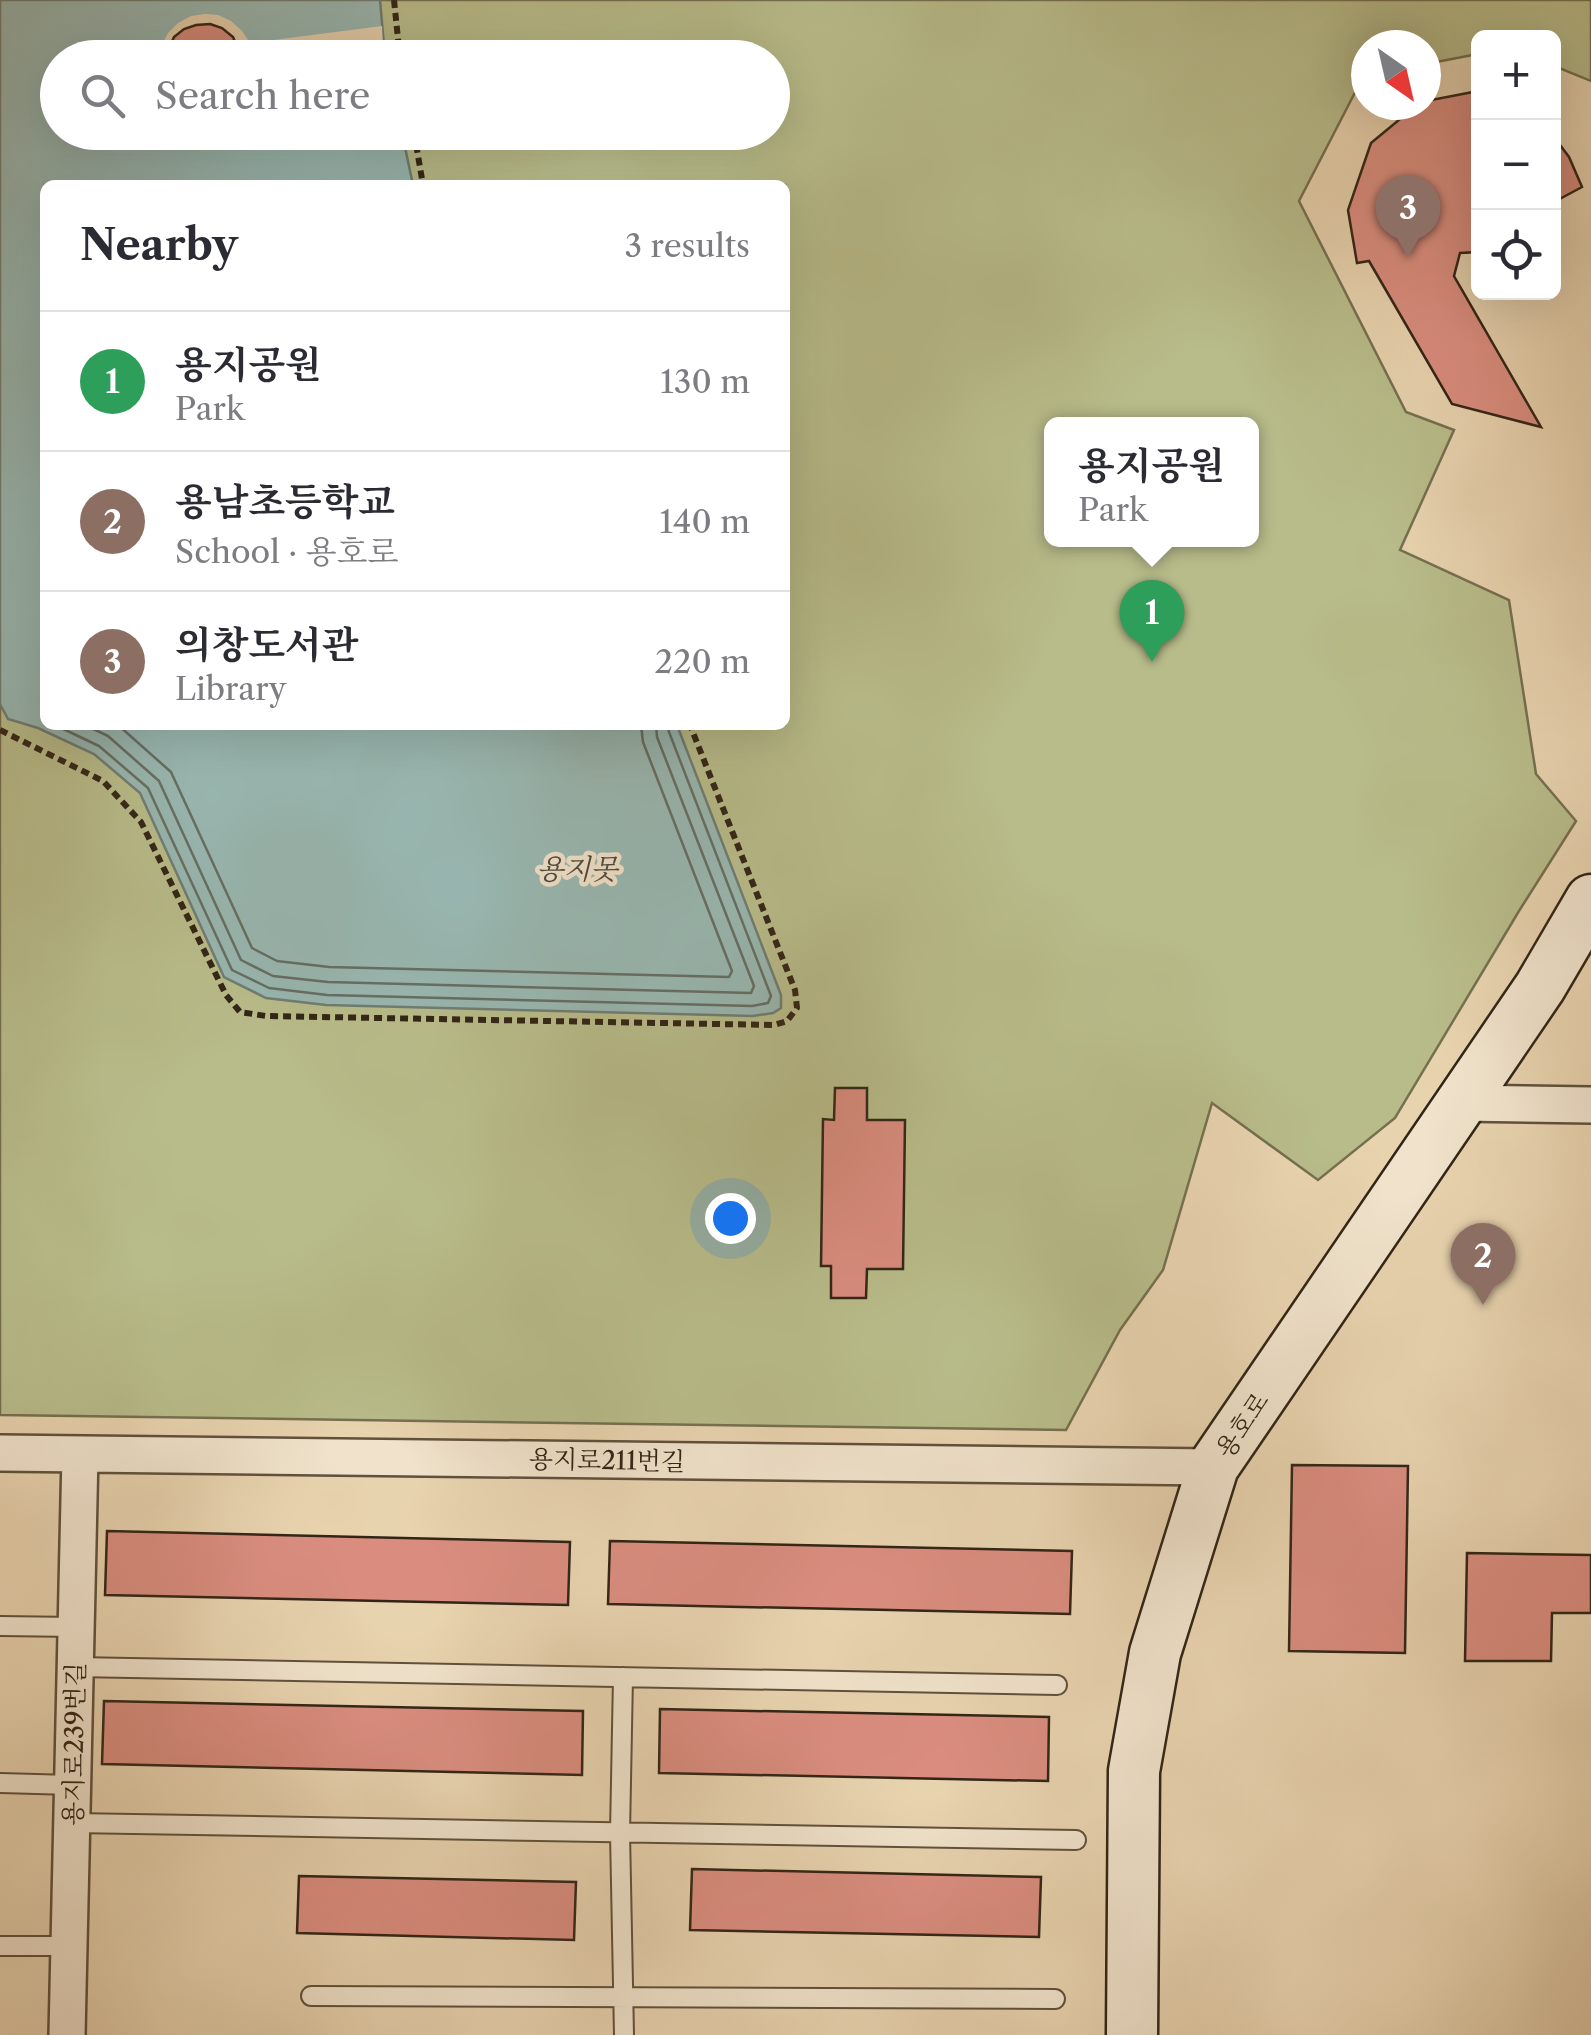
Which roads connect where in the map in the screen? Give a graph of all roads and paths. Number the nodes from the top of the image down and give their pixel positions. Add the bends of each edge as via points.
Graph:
1 (394, 0) edge
2 (398, 40) edge
3 (417, 150) edge
4 (421, 180) edge
5 (0, 730) edge
6 (692, 730) edge
7 (1591, 900) edge
8 (1461, 1103) junction
9 (1591, 1105) edge
10 (0, 1453) edge
11 (80, 1454) junction
12 (1214, 1467) junction
13 (0, 1626) edge
14 (76, 1627) junction
15 (75, 1667) junction
16 (623, 1677) junction
17 (1056, 1685) dead end
18 (0, 1784) edge
19 (72, 1785) junction
20 (72, 1823) junction
21 (620, 1833) junction
22 (1076, 1840) dead end
23 (0, 1946) edge
24 (69, 1946) junction
25 (311, 1996) dead end
26 (624, 1997) junction
27 (1055, 1999) dead end
28 (67, 2035) edge
29 (624, 2035) edge
30 (1132, 2035) edge

1 - 2 path
3 - 4 path
5 - 6 path via 104,781 141,822 240,1012 774,1025 797,1008 795,990
7 - 8 street, 용호로
8 - 9 street
8 - 12 street, 용호로
10 - 11 street, 용지로211번길
11 - 12 street, 용지로211번길
11 - 14 street, 용지로239번길
12 - 30 street, 용호로 via 1155,1652 1134,1771
13 - 14 lane
14 - 15 street, 용지로239번길
15 - 16 lane
15 - 19 street, 용지로239번길
16 - 17 lane
16 - 21 lane
18 - 19 lane
19 - 20 street, 용지로239번길
20 - 21 lane
20 - 24 street, 용지로239번길
21 - 22 lane
21 - 26 lane
23 - 24 lane
24 - 28 street, 용지로239번길
25 - 26 lane
26 - 27 lane
26 - 29 lane

